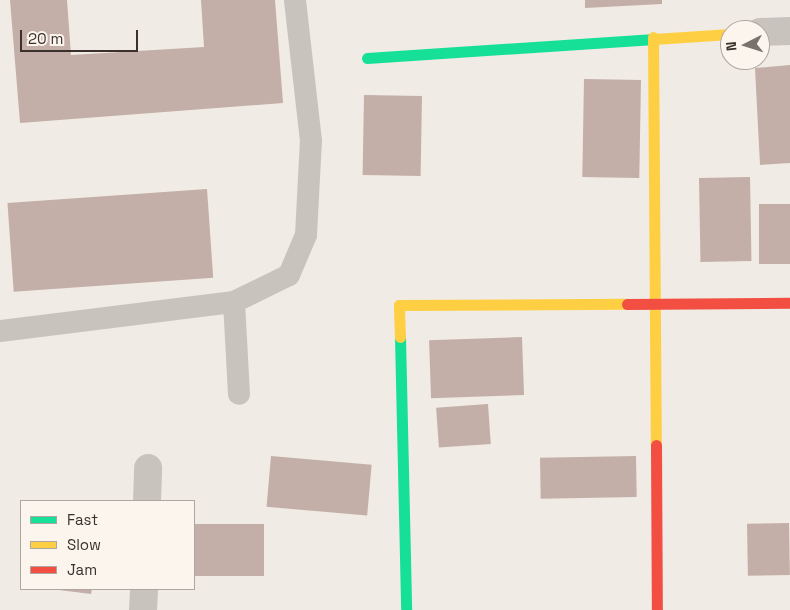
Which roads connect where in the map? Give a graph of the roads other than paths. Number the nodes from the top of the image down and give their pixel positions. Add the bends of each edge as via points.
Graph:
1 (295, 0) edge
2 (790, 31) edge
3 (770, 32) edge
4 (720, 34) edge
5 (653, 37) junction
6 (367, 58) dead end
7 (234, 302) junction
8 (790, 303) edge
9 (652, 304) junction
10 (0, 331) edge
11 (238, 394) dead end
12 (148, 468) dead end
13 (147, 500) edge
14 (144, 590) edge
15 (143, 610) edge
16 (406, 610) edge
17 (657, 610) edge

1 - 7 lane via 310,141 306,235 289,274
2 - 3 street
4 - 5 street
5 - 6 street
5 - 9 street
7 - 10 lane
7 - 11 lane
8 - 9 street
9 - 16 street via 399,305
9 - 17 street
12 - 13 street
14 - 15 street

